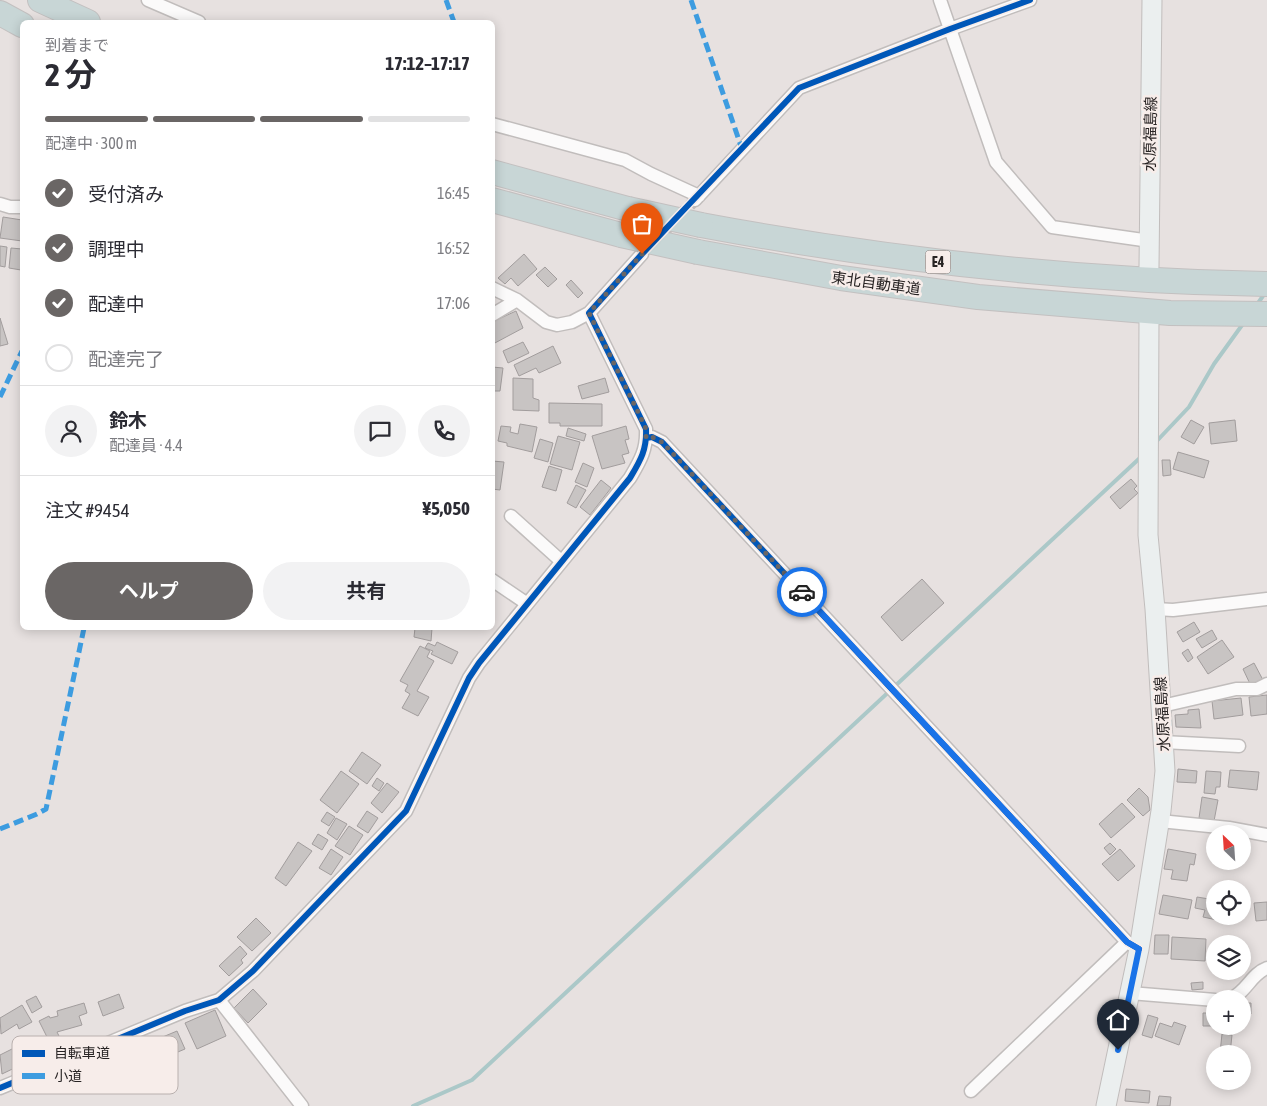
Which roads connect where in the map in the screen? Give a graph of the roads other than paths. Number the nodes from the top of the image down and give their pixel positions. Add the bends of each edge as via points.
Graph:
1 (40, 0) edge
2 (148, 0) edge
3 (940, 0) edge
4 (1030, 0) edge
5 (1152, 0) edge
6 (0, 14) edge
7 (84, 20) edge
8 (194, 20) edge
9 (20, 23) edge
10 (950, 28) junction
11 (495, 125) edge
12 (495, 173) edge
13 (495, 201) edge
14 (0, 204) edge
15 (20, 207) edge
16 (1150, 241) junction
17 (642, 254) tunnel mouth
18 (1149, 267) tunnel mouth
19 (1267, 284) edge
20 (495, 289) edge
21 (517, 300) junction
22 (495, 313) edge
23 (589, 313) junction
24 (1266, 314) edge
25 (1159, 316) junction
26 (646, 438) junction
27 (511, 516) dead end
28 (561, 561) junction
29 (495, 582) edge
30 (1267, 599) edge
31 (526, 603) junction
32 (1155, 609) junction
33 (1267, 684) edge
34 (1162, 706) junction
35 (1164, 742) junction
36 (1239, 746) dead end
37 (1160, 821) junction
38 (1267, 835) edge
39 (1133, 946) junction
40 (1267, 968) edge
41 (1244, 990) edge
42 (1130, 993) junction
43 (1206, 999) edge
44 (219, 1000) junction
45 (126, 1036) edge
46 (12, 1083) edge
47 (0, 1088) edge
48 (971, 1091) dead end
49 (302, 1106) edge
50 (1106, 1106) edge

1 - 7 highway
2 - 8 street
3 - 10 street
4 - 10 street
5 - 16 main road, 水原福島線
6 - 9 highway
10 - 11 street via 799,88 697,198 625,160
10 - 16 street via 996,162 1052,227
12 - 19 highway, 東北自動車道 / E4, bridge via 628,208 796,243 964,266 1176,283
13 - 25 highway, 東北自動車道 / E4, bridge via 621,235 841,278 978,297
14 - 15 street
16 - 18 main road, 水原福島線
17 - 23 street
20 - 21 street
21 - 22 street
21 - 23 street via 546,322 557,325
23 - 26 street via 641,418
24 - 25 highway, 東北自動車道 / E4
25 - 32 main road, 水原福島線 via 1148,449 1148,535
26 - 28 street via 644,455 630,478
26 - 39 street via 662,442
27 - 28 street
28 - 31 street
29 - 31 street
30 - 32 street via 1173,610
31 - 44 street via 479,662 406,811 273,952
32 - 34 main road, 水原福島線
33 - 34 street via 1257,689 1236,689
34 - 35 main road, 水原福島線
35 - 36 street
35 - 37 main road, 水原福島線
37 - 38 street
37 - 39 main road, 水原福島線
39 - 42 main road, 水原福島線
39 - 48 street
40 - 41 street
42 - 43 street
42 - 50 main road, 水原福島線
44 - 45 street
44 - 49 street
46 - 47 street

